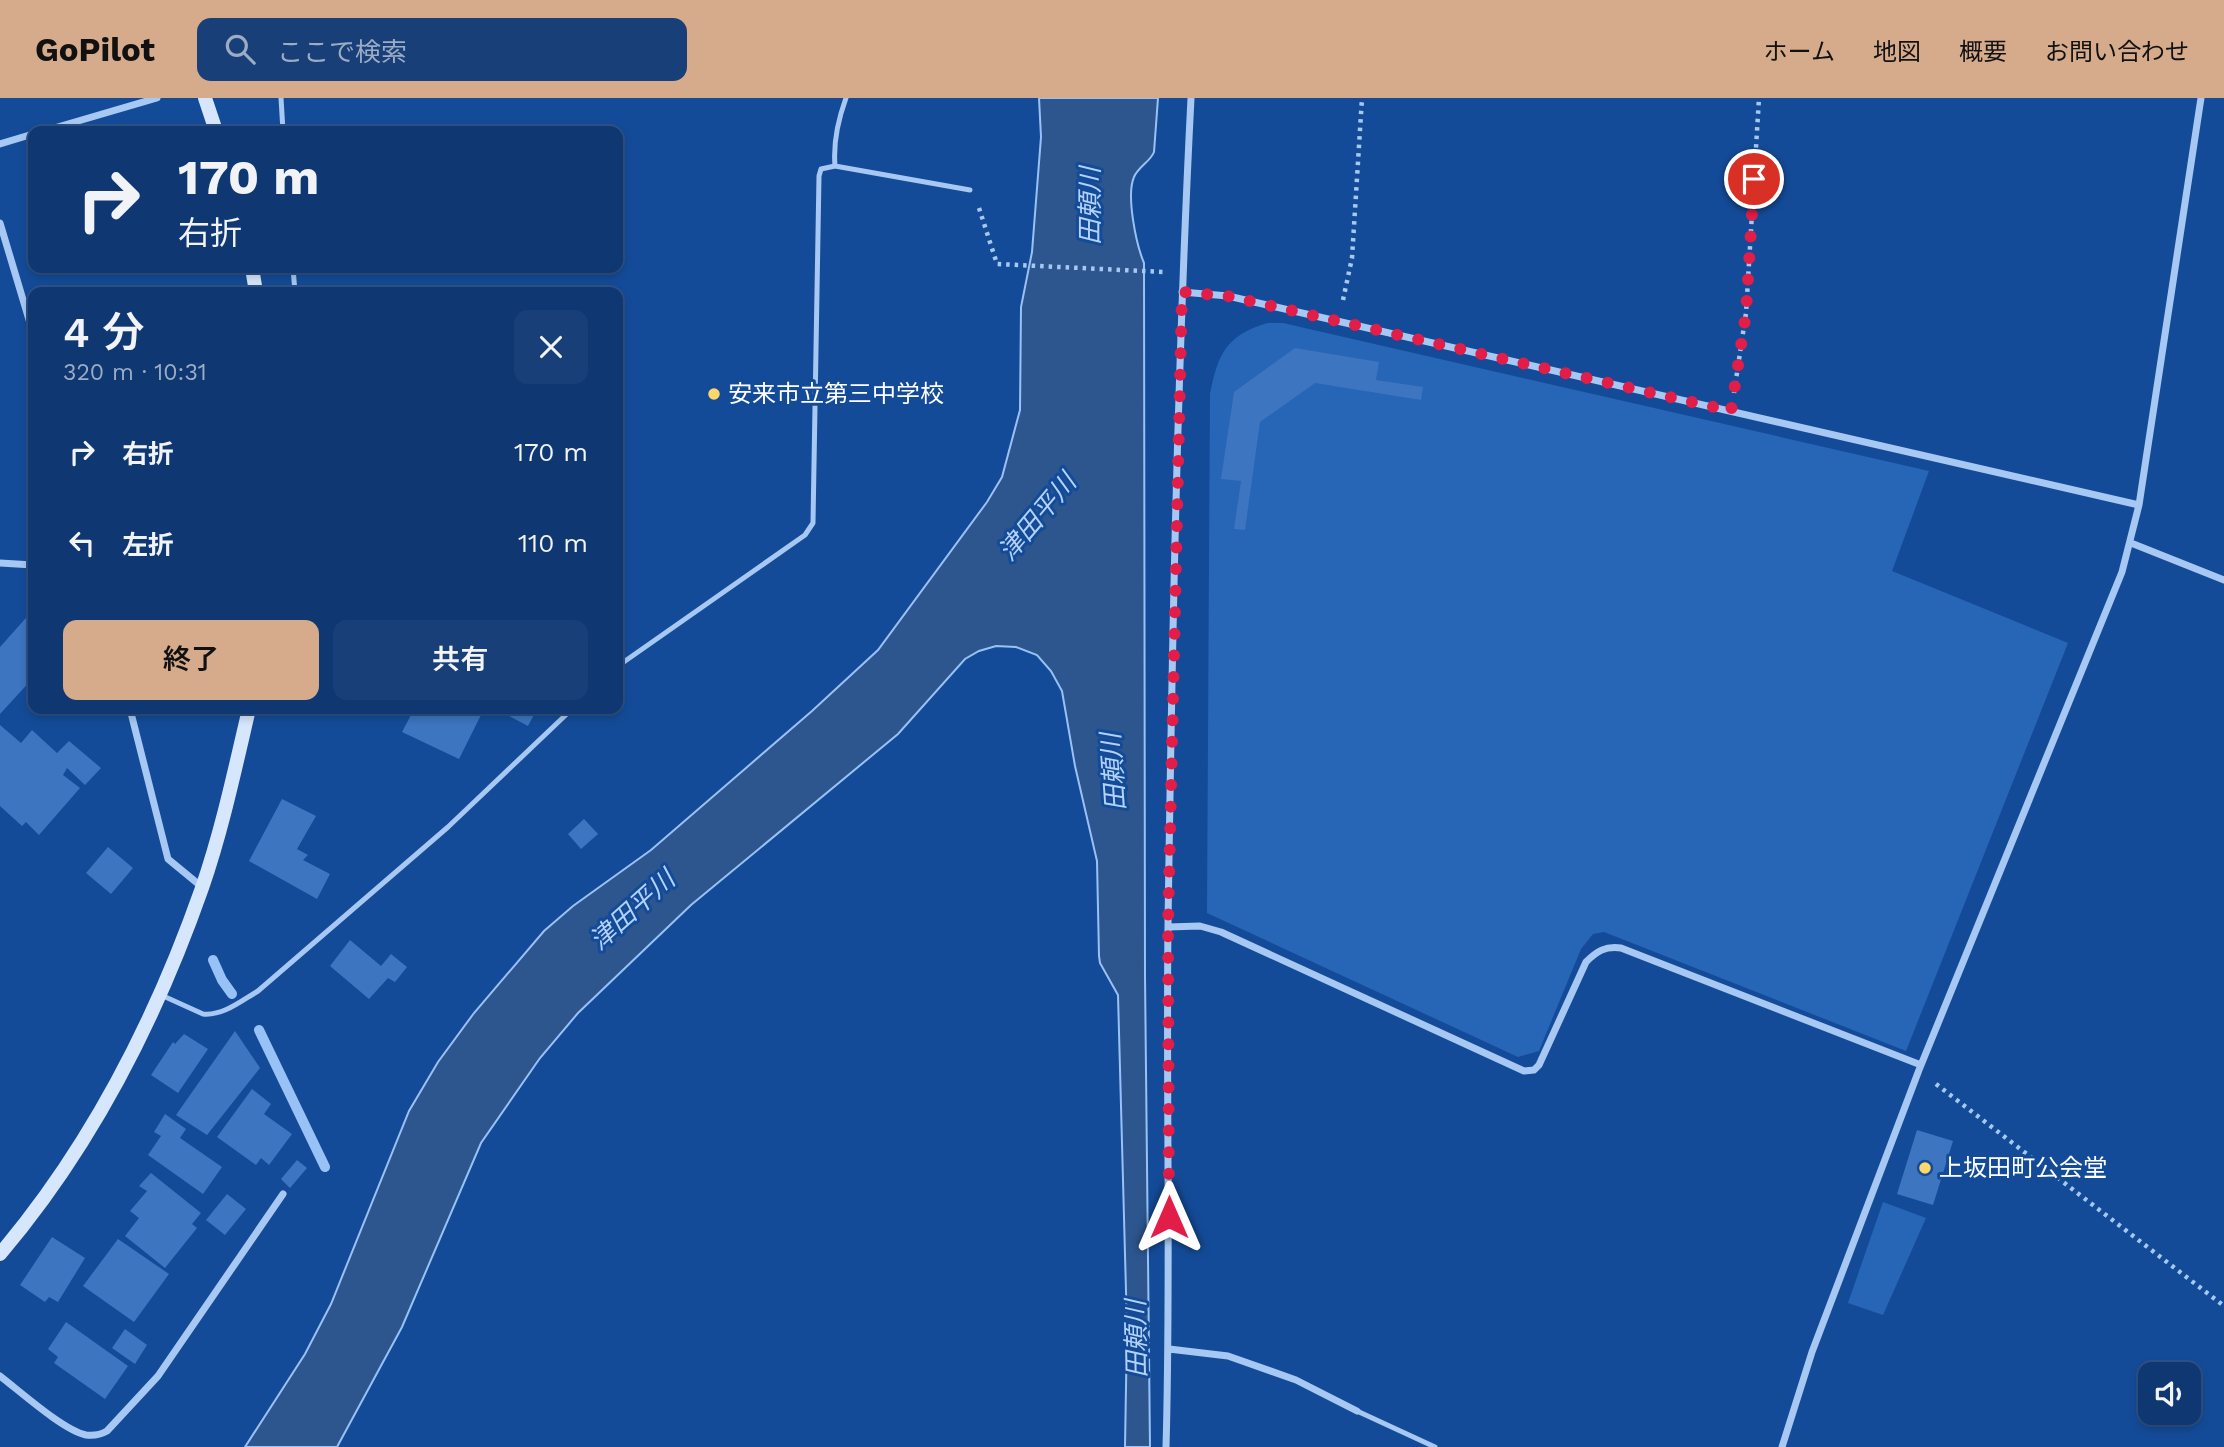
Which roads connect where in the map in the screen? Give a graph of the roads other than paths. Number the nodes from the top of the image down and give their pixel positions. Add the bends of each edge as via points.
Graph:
1 (157, 98) edge
2 (205, 98) edge
3 (281, 98) edge
4 (846, 98) edge
5 (1191, 98) edge
6 (2201, 98) edge
7 (61, 126) edge
8 (214, 126) edge
9 (284, 126) edge
10 (28, 136) edge
11 (0, 144) edge
12 (835, 166) junction
13 (970, 190) road end
14 (0, 223) edge
15 (1182, 292) junction
16 (28, 316) edge
17 (2139, 505) junction
18 (2131, 543) junction
19 (0, 563) edge
20 (28, 565) edge
21 (2224, 580) edge
22 (623, 662) edge
23 (131, 714) edge
24 (248, 714) edge
25 (567, 714) edge
26 (202, 888) junction
27 (1168, 927) junction
28 (158, 994) junction
29 (1920, 1068) junction
30 (283, 1194) dead end
31 (0, 1254) edge
32 (1169, 1349) junction
33 (0, 1376) edge
34 (1357, 1411) joint
35 (1166, 1447) edge
36 (1435, 1447) edge
37 (1782, 1447) edge

1 - 7 street
2 - 8 main road
3 - 9 lane
4 - 12 lane via 837,122
5 - 15 street
6 - 17 street
10 - 11 street
12 - 13 lane
12 - 22 lane via 825,166 819,176 813,523 805,535
14 - 16 street
15 - 17 street via 1228,296
15 - 27 street
17 - 18 street
18 - 21 street
18 - 29 street
19 - 20 street
23 - 26 street via 168,859
24 - 26 main road
25 - 28 lane via 449,827 258,991 210,1015
26 - 28 main road
27 - 29 street via 1200,926 1220,933 1524,1071 1539,1065 1587,962 1609,947
27 - 32 street
28 - 31 main road via 93,1124
29 - 37 street via 1812,1352
30 - 33 street via 158,1376 107,1431 87,1435 72,1430
32 - 34 street via 1228,1356 1296,1380
32 - 35 street
34 - 36 lane

